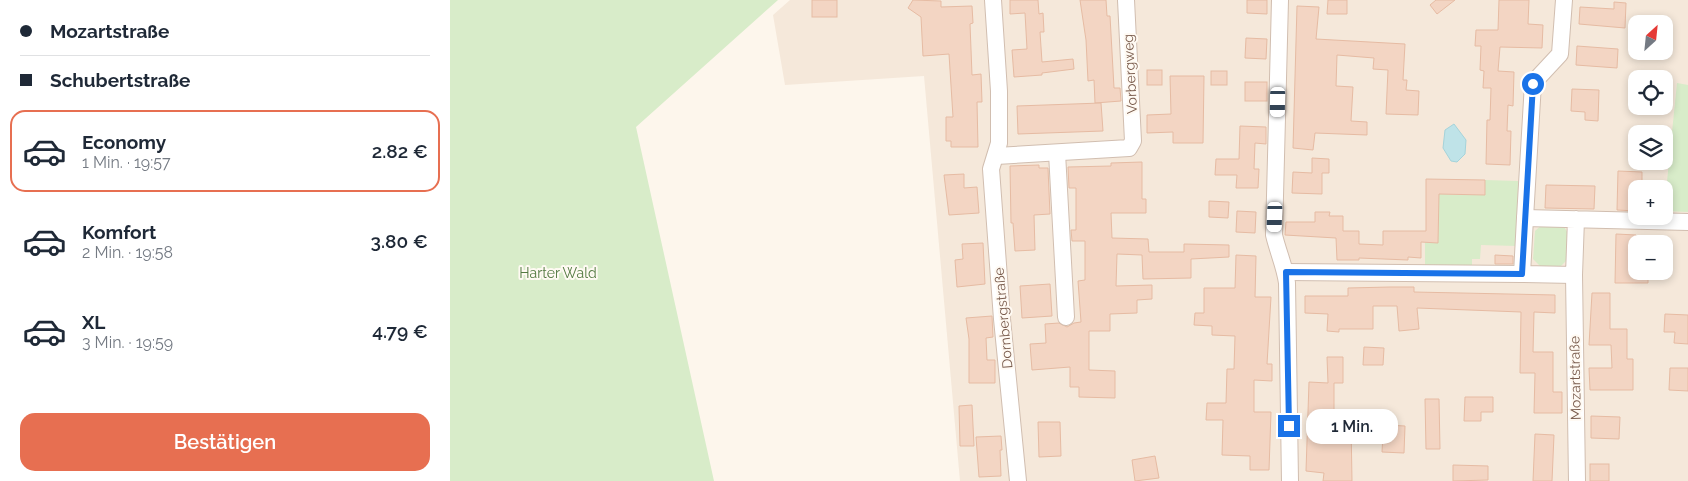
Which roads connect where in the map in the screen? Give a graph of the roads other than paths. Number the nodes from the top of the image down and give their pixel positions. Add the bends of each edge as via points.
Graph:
1 (993, 0) edge
2 (1126, 0) edge
3 (1280, 0) edge
4 (1564, 0) edge
5 (1057, 153) junction
6 (996, 156) junction
7 (1525, 218) junction
8 (1576, 219) junction
9 (1688, 222) edge
10 (1286, 272) junction
11 (1522, 274) junction
12 (1574, 275) junction
13 (1066, 317) dead end
14 (1018, 481) edge
15 (1290, 481) edge
16 (1577, 481) edge

1 - 6 street, Dornbergstraße via 1000,91
2 - 5 street, Vorbergweg via 1133,141 1129,148
3 - 10 street via 1274,235
4 - 7 street via 1560,54 1533,84
5 - 6 street
5 - 13 street
6 - 14 street, Dornbergstraße via 991,169
7 - 8 street
7 - 11 street
8 - 9 street
8 - 12 street, Mozartstraße
10 - 11 street
10 - 15 street
11 - 12 street
12 - 16 street, Mozartstraße

